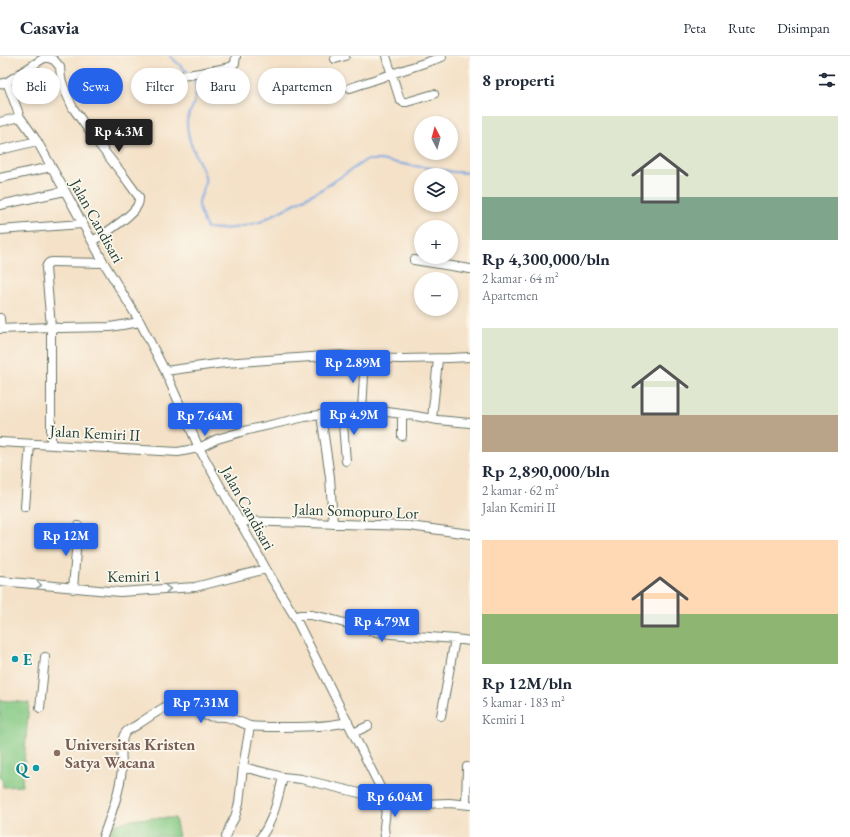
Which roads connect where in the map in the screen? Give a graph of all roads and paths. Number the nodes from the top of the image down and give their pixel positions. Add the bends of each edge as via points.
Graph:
1 (47, 56) edge
2 (236, 56) edge
3 (345, 56) edge
4 (386, 56) edge
5 (442, 57) edge
6 (335, 59) dead end
7 (392, 74) junction
8 (188, 75) edge
9 (4, 83) edge
10 (350, 88) dead end
11 (434, 94) dead end
12 (20, 117) junction
13 (0, 122) edge
14 (37, 141) junction
15 (0, 150) edge
16 (51, 167) junction
17 (0, 178) edge
18 (65, 190) junction
19 (0, 205) edge
20 (82, 224) junction
21 (0, 230) edge
22 (92, 241) junction
23 (104, 263) junction
24 (439, 264) edge
25 (470, 269) edge
26 (0, 318) edge
27 (140, 322) junction
28 (51, 327) junction
29 (0, 330) edge
30 (470, 357) edge
31 (365, 358) junction
32 (438, 359) junction
33 (165, 371) junction
34 (362, 410) junction
35 (342, 412) junction
36 (402, 414) junction
37 (322, 415) junction
38 (432, 419) junction
39 (470, 423) edge
40 (402, 436) dead end
41 (0, 442) edge
42 (30, 444) junction
43 (51, 445) junction
44 (199, 448) junction
45 (346, 461) dead end
46 (25, 507) dead end
47 (240, 522) junction
48 (333, 524) junction
49 (78, 526) dead end
50 (470, 534) edge
51 (266, 569) junction
52 (0, 581) edge
53 (73, 589) junction
54 (295, 617) junction
55 (456, 639) junction
56 (470, 641) edge
57 (45, 657) dead end
58 (40, 708) dead end
59 (441, 716) dead end
60 (348, 722) junction
61 (250, 726) junction
62 (368, 726) dead end
63 (353, 733) junction
64 (243, 767) junction
65 (467, 767) dead end
66 (283, 777) junction
67 (387, 799) junction
68 (468, 804) edge
69 (103, 837) edge
70 (226, 837) edge
71 (261, 837) edge
72 (384, 837) edge

1 - 9 street
1 - 22 street via 60,67 66,93 73,108 139,198 132,211
2 - 8 street via 231,67
3 - 6 street
4 - 7 street
5 - 7 street
7 - 10 street
7 - 11 street via 400,100 403,102
9 - 12 street, Jalan Candisari
12 - 13 street
12 - 14 street, Jalan Candisari
14 - 15 street
14 - 16 street, Jalan Candisari
16 - 17 street
16 - 18 street, Jalan Candisari
18 - 19 street
18 - 20 street, Jalan Candisari
20 - 21 street
20 - 22 street, Jalan Candisari
22 - 23 street, Jalan Candisari
23 - 27 street, Jalan Candisari
23 - 28 street via 47,264
24 - 25 street
26 - 29 street
27 - 28 street via 110,327
27 - 33 street, Jalan Candisari
28 - 29 street
28 - 43 street
30 - 32 street
31 - 32 street
31 - 33 street via 324,356 224,363
31 - 34 street
32 - 38 street
33 - 44 street, Jalan Candisari
34 - 35 street, Jalan Kemiri II
34 - 36 street, Jalan Kemiri II
35 - 37 street, Jalan Kemiri II
35 - 45 street
36 - 38 street, Jalan Kemiri II
36 - 40 street
37 - 44 street, Jalan Kemiri II via 248,430
37 - 48 street
38 - 39 street, Jalan Kemiri II
41 - 42 street, Jalan Kemiri II
42 - 43 street, Jalan Kemiri II
42 - 46 street
43 - 44 street, Jalan Kemiri II via 178,452
44 - 47 street, Jalan Candisari
47 - 48 street, Jalan Somopuro Lor
47 - 51 street, Jalan Candisari
48 - 50 street, Jalan Somopuro Lor via 409,526
49 - 53 street
53 -> 51 street, Kemiri 1 via 120,592 195,587
51 - 54 street, Jalan Candisari
52 -> 53 street, Kemiri 1
54 - 55 street via 311,615 376,632
54 - 60 street, Jalan Candisari
55 - 56 street
55 - 59 street
57 - 58 street
60 - 61 street via 329,726
60 - 63 street, Jalan Candisari
61 - 64 street
61 - 69 street via 224,717 209,717 198,711 192,702 180,699 127,732 121,752 122,767 117,797
62 - 63 street
63 - 67 street, Jalan Candisari
64 - 66 street
64 - 70 street via 237,811
65 - 68 street
66 - 67 street
66 - 71 street via 272,819
67 - 68 street via 422,804
67 - 72 street

